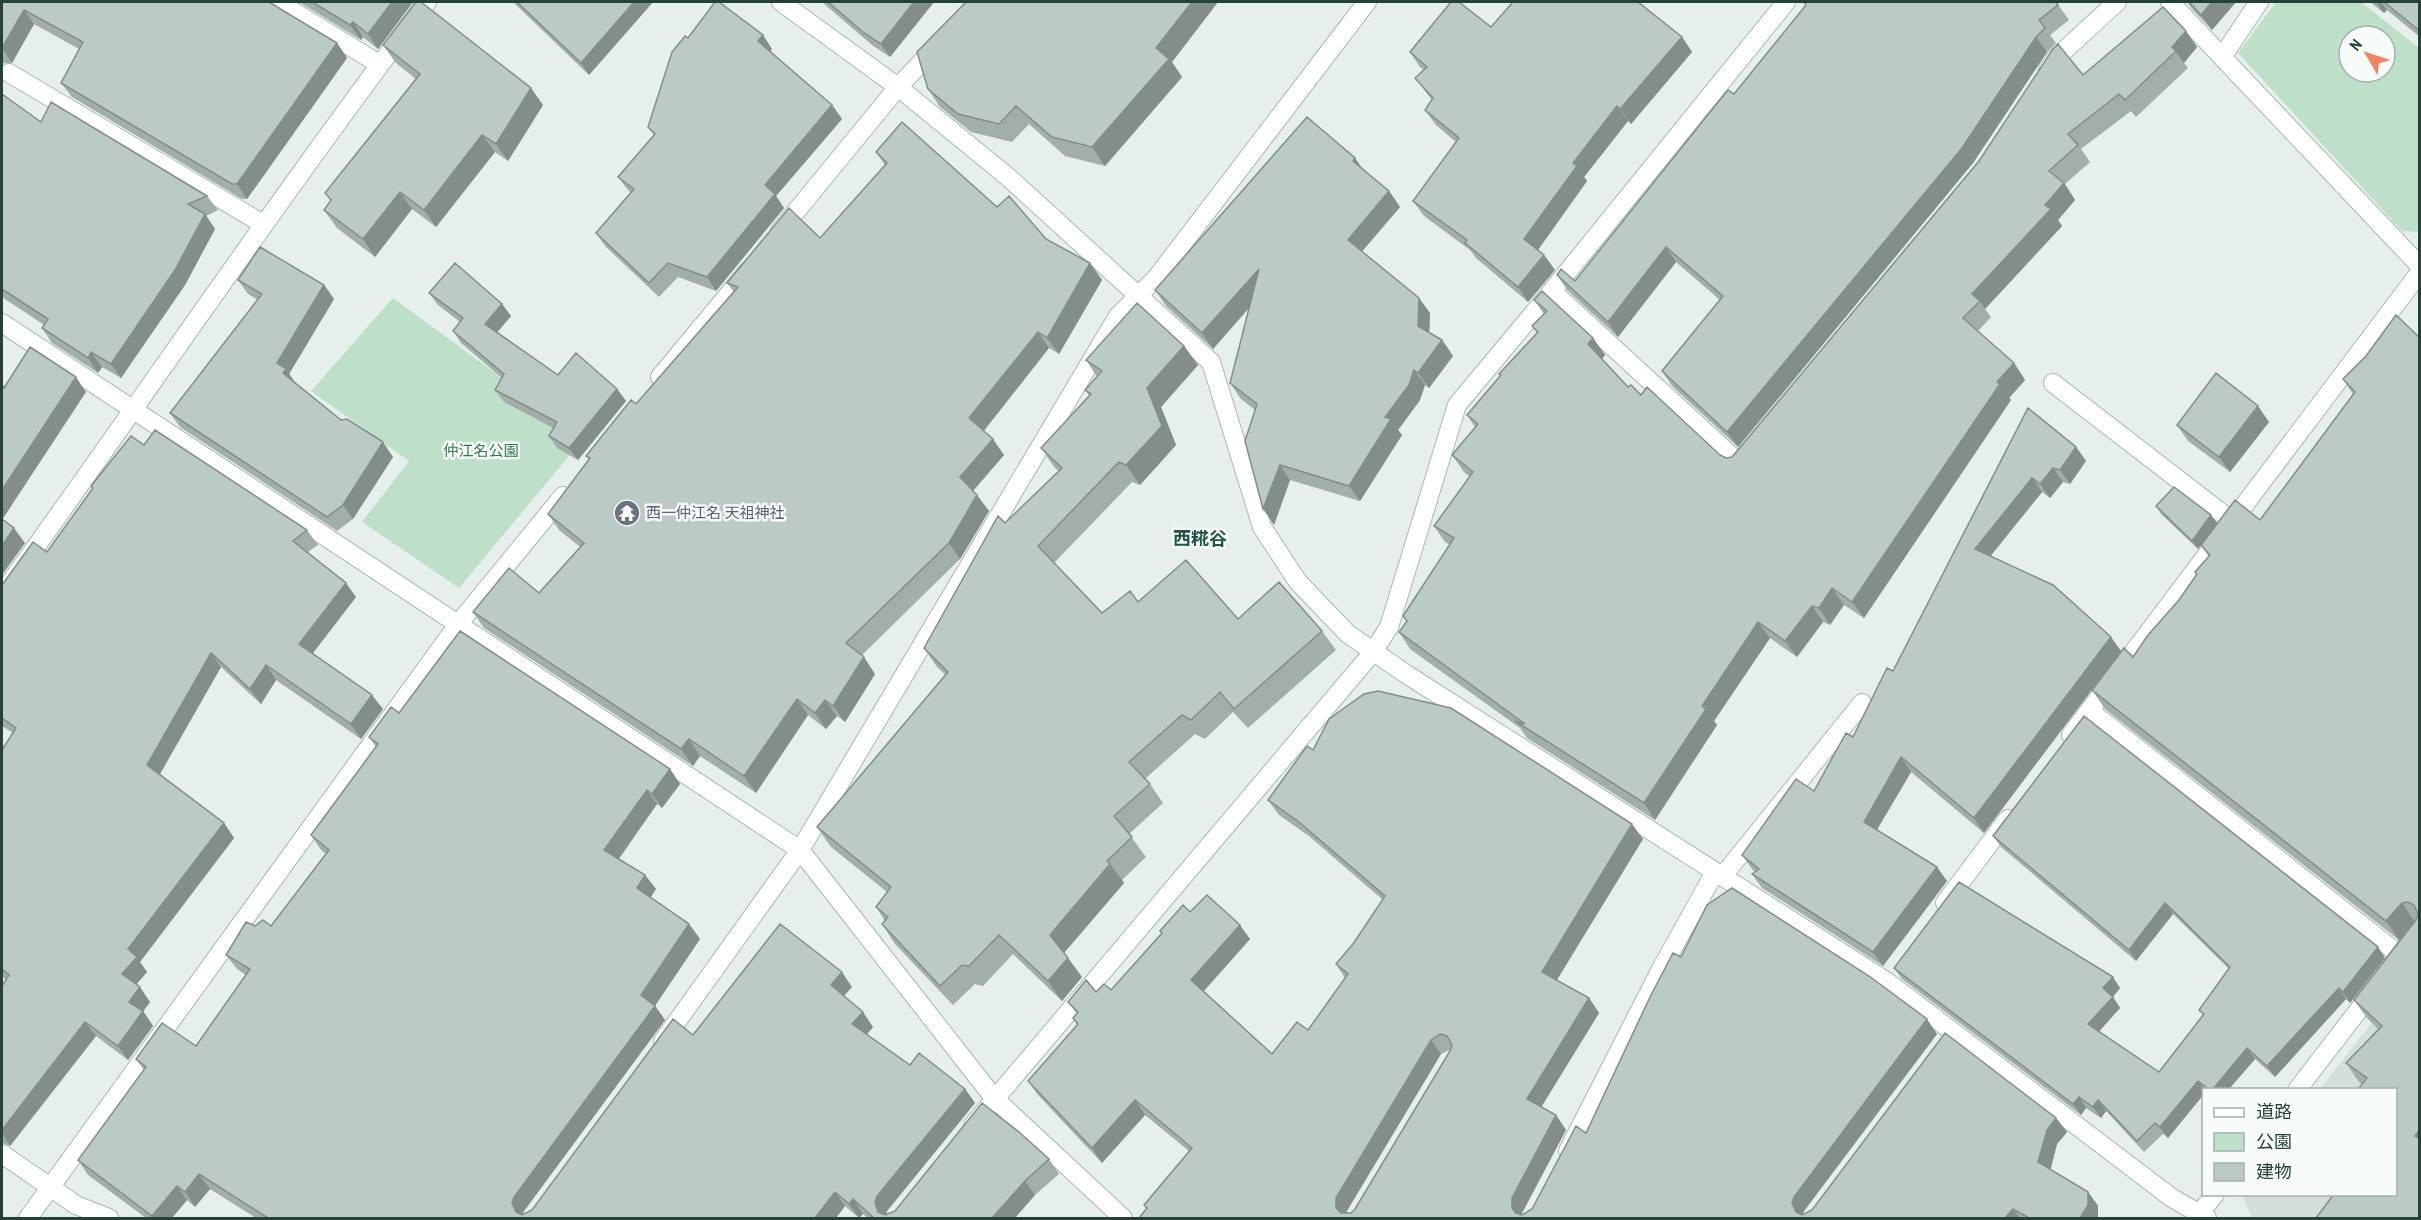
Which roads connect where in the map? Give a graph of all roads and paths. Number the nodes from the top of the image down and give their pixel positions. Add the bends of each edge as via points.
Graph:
1 (278, 2) edge
2 (427, 2) edge
3 (1367, 2) edge
4 (1786, 2) edge
5 (2117, 2) edge
6 (2170, 2) edge
7 (2259, 2) edge
8 (792, 4) edge
9 (947, 36) edge
10 (2222, 57) junction
11 (380, 64) junction
12 (9, 73) dead end
13 (2037, 86) edge
14 (898, 87) junction
15 (263, 224) junction
16 (772, 242) edge
17 (756, 260) edge
18 (2420, 266) edge
19 (2420, 272) edge
20 (1552, 291) junction
21 (1138, 295) junction
22 (2, 323) edge
23 (2053, 383) dead end
24 (650, 390) edge
25 (134, 411) junction
26 (1762, 436) edge
27 (574, 483) edge
28 (2232, 521) junction
29 (2, 594) edge
30 (459, 623) junction
31 (1373, 652) junction
32 (1862, 704) dead end
33 (2090, 711) junction
34 (2062, 748) edge
35 (2019, 804) edge
36 (800, 850) junction
37 (1719, 875) junction
38 (1935, 916) edge
39 (2413, 940) edge
40 (2401, 956) junction
41 (651, 1059) edge
42 (2298, 1088) edge
43 (994, 1098) junction
44 (963, 1136) edge
45 (2, 1154) edge
46 (1562, 1163) edge
47 (49, 1188) junction
48 (2214, 1196) edge
49 (2201, 1217) edge
50 (27, 1218) edge
51 (109, 1218) edge
52 (1123, 1218) edge

1 - 11 street
2 - 11 street
3 - 21 street via 1157,278
4 - 20 street
5 - 13 street via 2055,58
6 - 10 street
7 - 10 street
8 - 14 street
9 - 14 street
10 - 18 street
11 - 15 street
12 - 15 street
14 - 16 street
14 - 21 street via 1008,177
15 - 25 street
17 - 24 street
19 - 28 street
20 - 26 street via 1739,463
20 - 31 street via 1457,405 1389,627
21 - 31 street via 1211,362 1262,527 1298,582 1348,634
21 - 36 street via 1118,316
22 - 25 street
23 - 28 street
25 - 29 street
25 - 30 street
27 - 30 street
28 - 33 street
30 - 36 street
30 - 47 street
31 - 37 street
31 - 43 street
32 - 37 street
33 - 34 street
33 - 40 street
35 - 38 street
36 - 41 street
36 - 43 street
37 - 46 street via 1661,969
37 - 49 street via 1890,976 1948,1037
39 - 40 street
40 - 42 street
43 - 44 street
43 - 52 street
45 - 47 street
47 - 50 street
47 - 51 street
48 - 49 street

